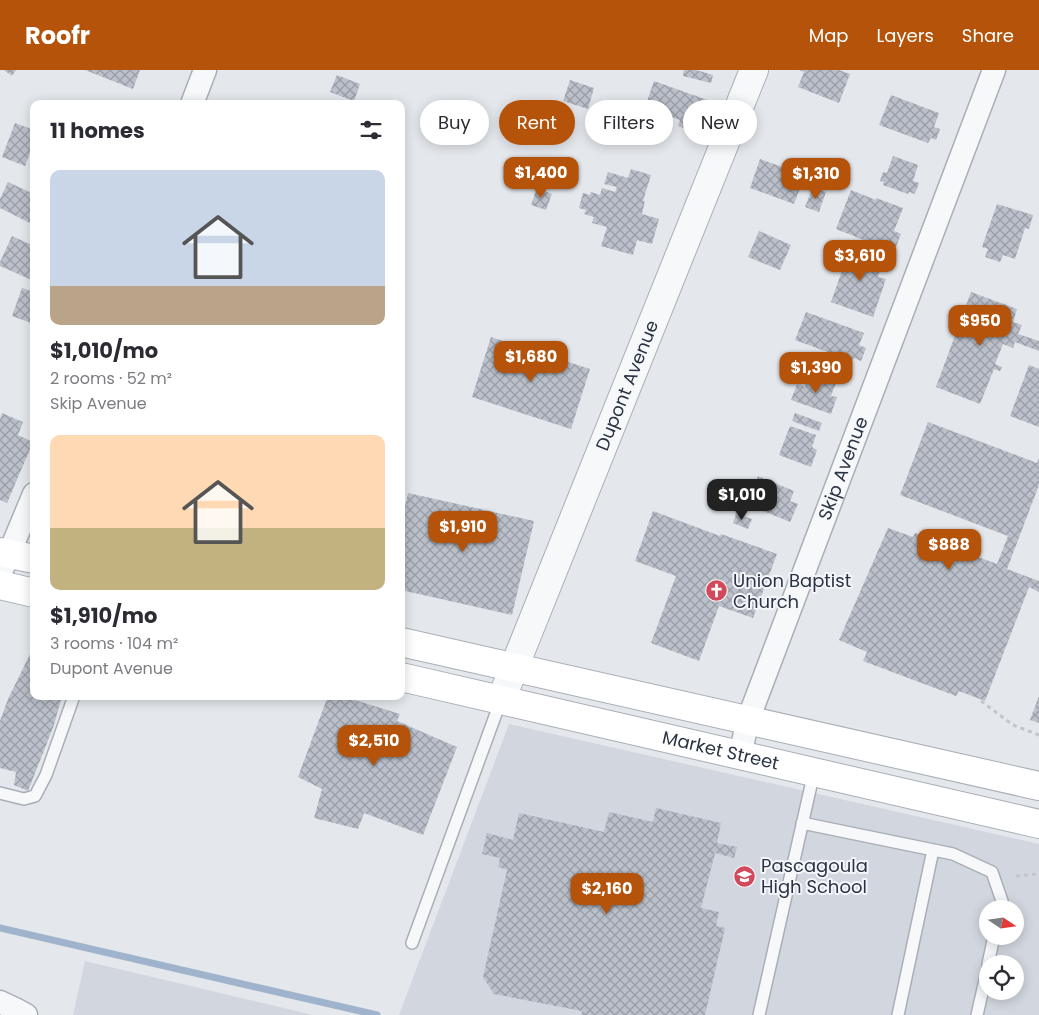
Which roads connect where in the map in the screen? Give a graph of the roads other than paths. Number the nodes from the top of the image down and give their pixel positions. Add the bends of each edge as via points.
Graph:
1 (205, 70) edge
2 (754, 70) edge
3 (994, 70) edge
4 (194, 100) edge
5 (30, 505) edge
6 (11, 560) edge
7 (0, 585) edge
8 (30, 592) edge
9 (405, 643) edge
10 (514, 667) junction
11 (405, 678) edge
12 (73, 700) edge
13 (500, 700) junction
14 (748, 720) junction
15 (740, 755) junction
16 (814, 772) junction
17 (1039, 786) edge
18 (0, 793) edge
19 (802, 823) junction
20 (1039, 824) edge
21 (932, 850) junction
22 (1002, 900) edge
23 (412, 943) dead end
24 (981, 1000) edge
25 (0, 1002) edge
26 (26, 1015) edge
27 (759, 1015) edge
28 (898, 1015) edge
29 (977, 1015) edge

1 - 4 street
2 - 10 street, Dupont Avenue
3 - 14 street, Skip Avenue
5 - 6 street
7 - 8 main road
9 - 10 main road, Market Street
10 - 13 street, Dupont Avenue
10 - 14 main road, Market Street
11 - 13 main road, Market Street
12 - 18 lane via 46,775 35,796 24,799
13 - 15 main road, Market Street
13 - 23 lane
14 - 15 street, Skip Avenue
14 - 17 main road, Market Street
15 - 16 main road, Market Street
16 - 19 lane
16 - 20 main road, Market Street
19 - 21 lane
19 - 27 lane
21 - 22 lane via 953,854 992,872
21 - 28 lane
24 - 29 lane
25 - 26 street

